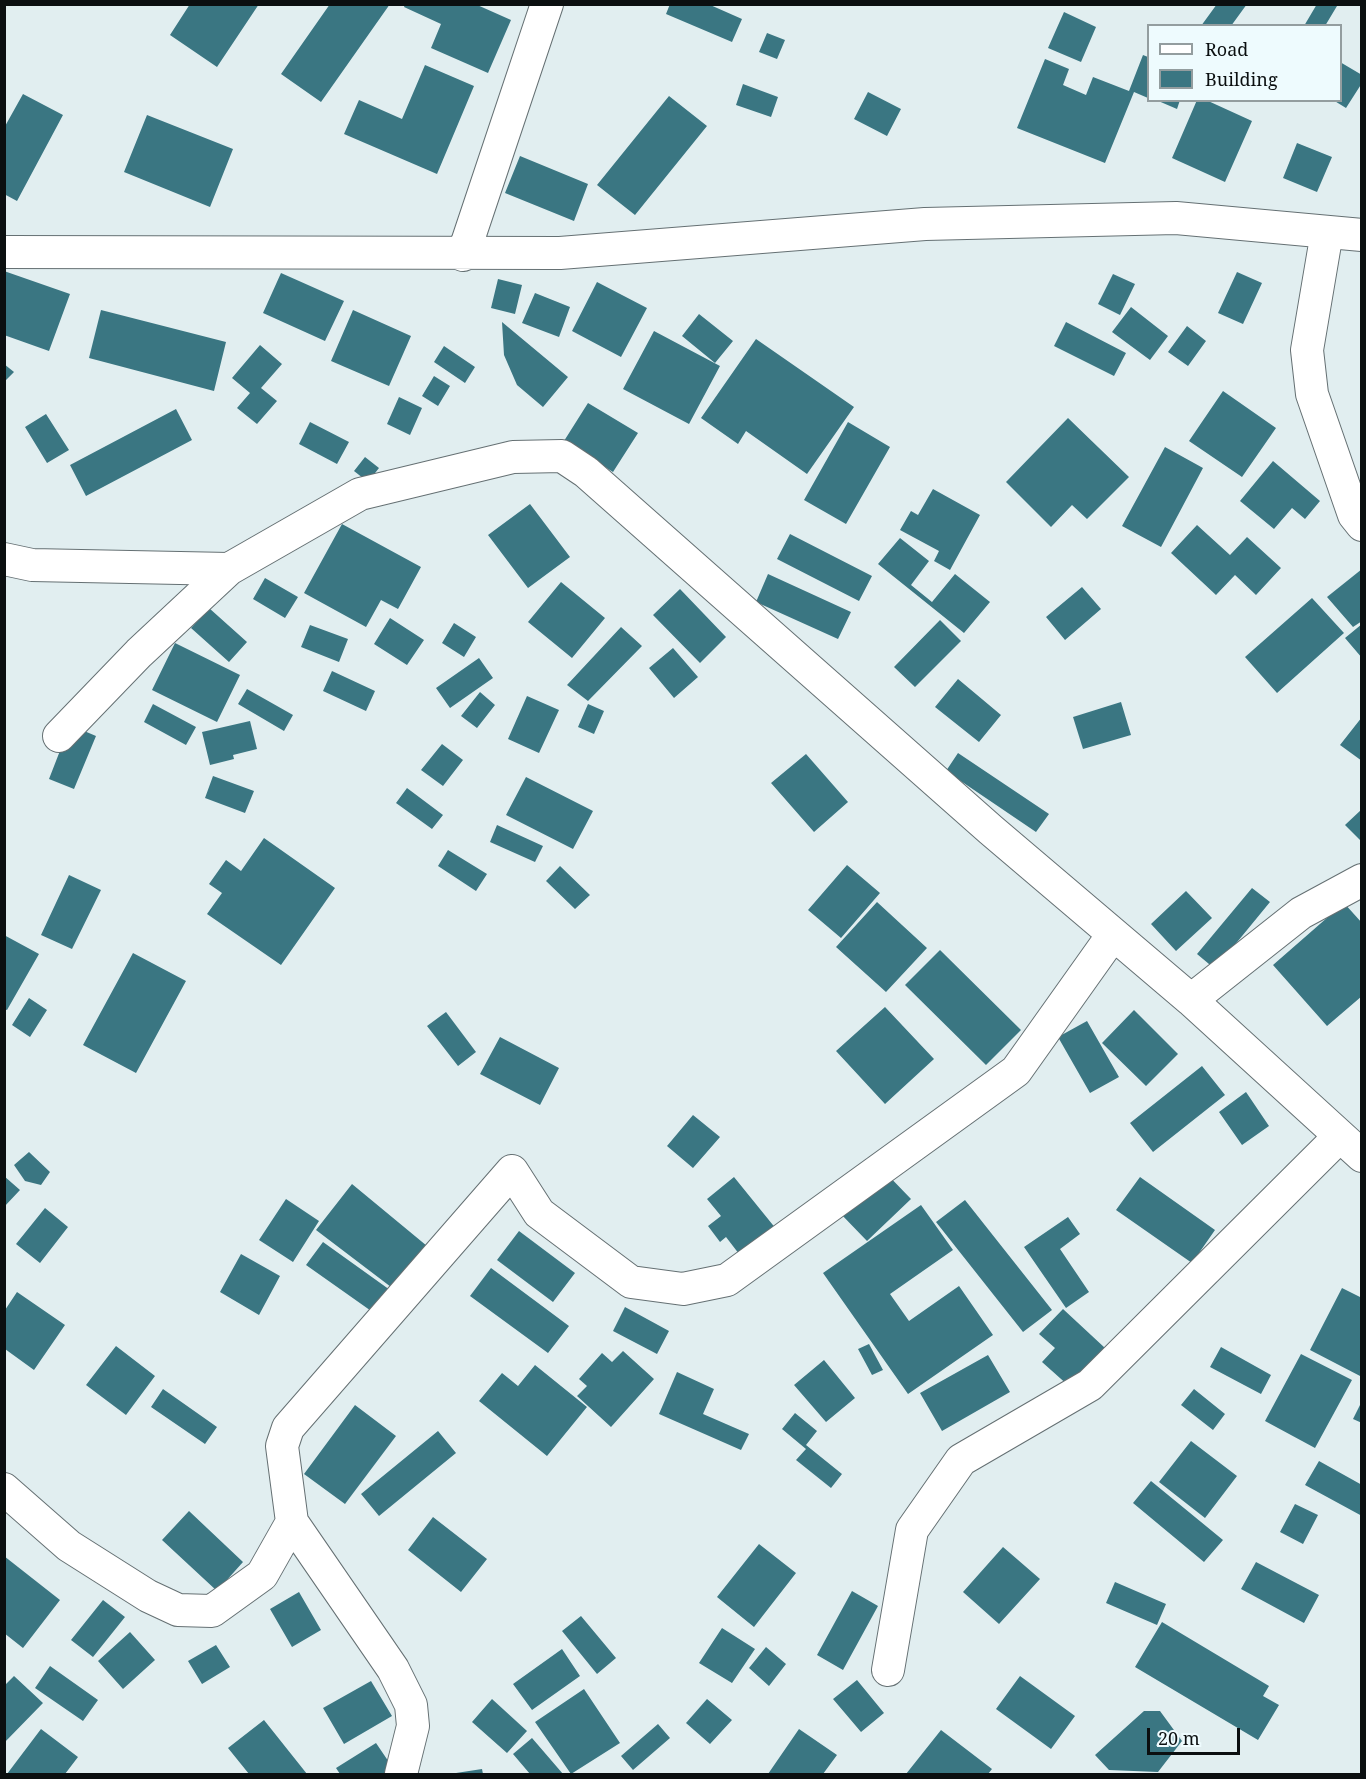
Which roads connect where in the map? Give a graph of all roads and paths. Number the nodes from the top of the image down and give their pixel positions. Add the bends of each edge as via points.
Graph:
1 (548, 4) edge
2 (1327, 232) junction
3 (1362, 236) edge
4 (4, 252) edge
5 (463, 255) junction
6 (1362, 525) edge
7 (4, 559) edge
8 (229, 568) junction
9 (59, 735) dead end
10 (1362, 880) edge
11 (1112, 936) junction
12 (1191, 1000) junction
13 (1351, 1146) edge
14 (4, 1489) edge
15 (292, 1522) junction
16 (888, 1670) dead end
17 (401, 1774) edge

1 - 5 street
2 - 3 street
2 - 5 street via 1176,218 925,224 560,253
2 - 6 street via 1307,350 1312,394 1354,515
4 - 5 street
7 - 8 street via 32,565
8 - 9 street
8 - 11 street via 360,494 513,457 562,456 586,472
10 - 12 street via 1302,914
11 - 12 street
11 - 15 street via 1016,1071 727,1280 683,1289 631,1282 539,1213 512,1171 288,1428 282,1446
12 - 13 street
13 - 16 street via 1090,1385 961,1460 912,1530
14 - 15 street via 69,1546 148,1596 178,1610 212,1611 262,1575
15 - 17 street via 393,1669 411,1706 412,1726

